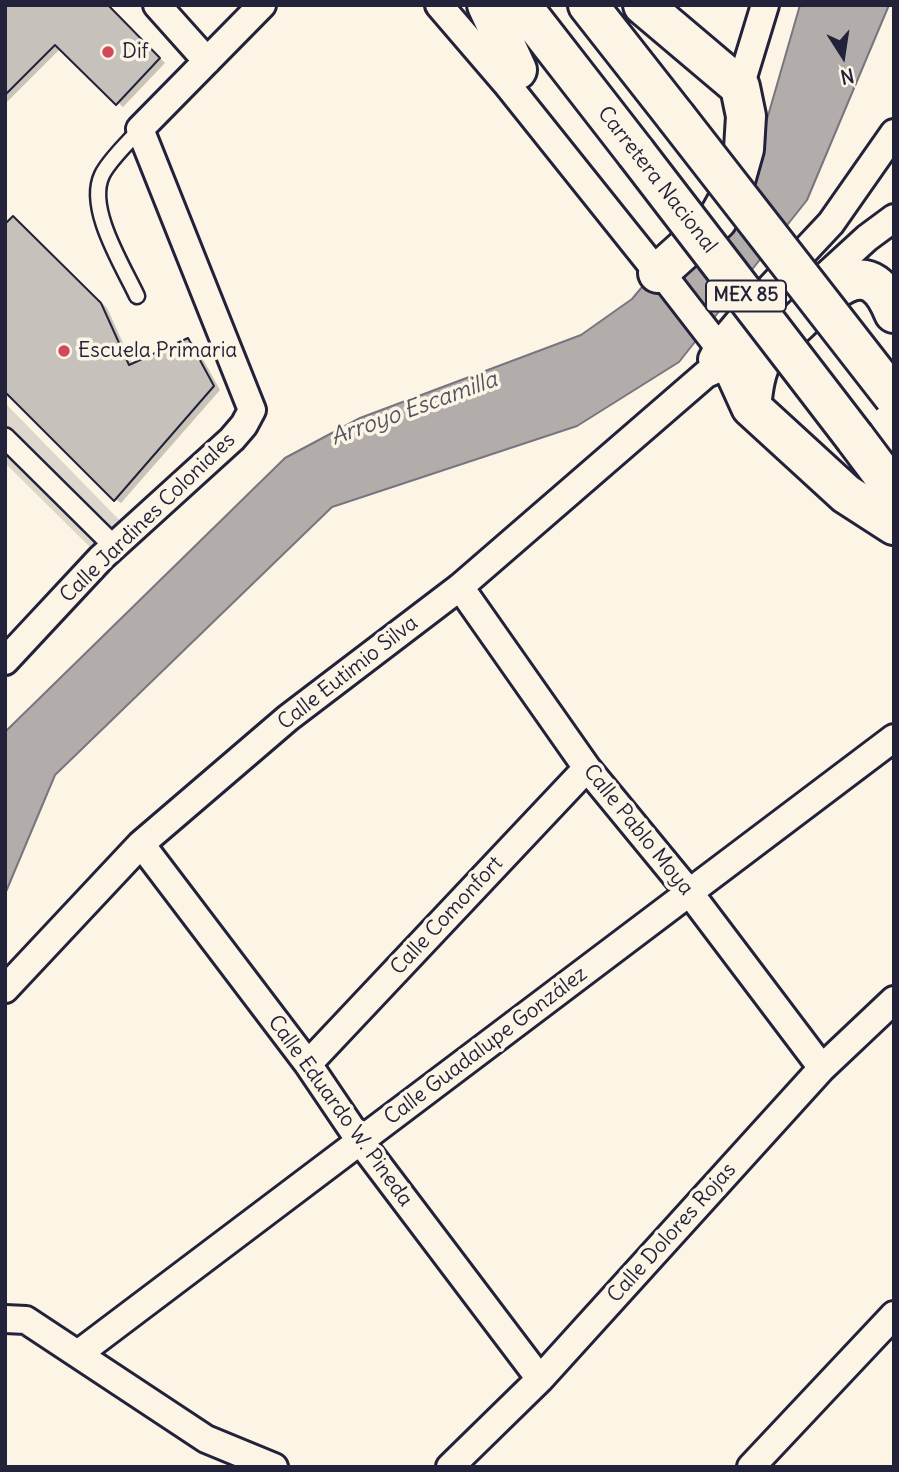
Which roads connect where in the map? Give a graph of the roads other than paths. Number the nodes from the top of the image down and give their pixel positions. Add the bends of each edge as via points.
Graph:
1 (262, 5) edge
2 (439, 5) edge
3 (463, 5) edge
4 (487, 5) edge
5 (521, 5) edge
6 (588, 5) edge
7 (643, 5) edge
8 (765, 5) edge
9 (164, 7) edge
10 (207, 61) junction
11 (517, 70) junction
12 (740, 86) junction
13 (139, 129) junction
14 (894, 133) edge
15 (894, 218) edge
16 (665, 277) junction
17 (137, 296) dead end
18 (894, 313) edge
19 (717, 355) junction
20 (894, 397) edge
21 (751, 407) junction
22 (5, 438) edge
23 (894, 489) edge
24 (894, 525) edge
25 (114, 546) junction
26 (460, 587) junction
27 (5, 661) edge
28 (894, 738) edge
29 (587, 768) junction
30 (141, 844) junction
31 (689, 892) junction
32 (5, 989) edge
33 (894, 1000) edge
34 (308, 1064) junction
35 (822, 1068) junction
36 (360, 1141) junction
37 (894, 1315) edge
38 (5, 1319) edge
39 (78, 1354) junction
40 (540, 1379) junction
41 (206, 1439) junction
42 (219, 1467) edge
43 (274, 1467) edge
44 (450, 1467) edge
45 (751, 1467) edge

1 - 10 street
2 - 16 street, MEX 85
3 - 11 street
4 - 11 highway, MEX 85
5 - 23 highway, Carretera Nacional / MEX 85, bridge
6 - 20 highway, MEX 85, bridge
7 - 12 highway
8 - 12 street
9 - 10 street
10 - 13 street
11 - 16 street, MEX 85
12 - 16 highway via 746,116 744,149 731,195 717,220
13 - 17 lane via 101,176 98,195 99,215
13 - 25 street, Calle Jardines Coloniales via 252,410 232,439
14 - 19 street, Calle Eutimio Silva via 831,223
15 - 19 street, Calle Eutimio Silva
16 - 19 street, MEX 85
18 - 21 highway, MEX 85 via 883,289 874,282 847,283 827,295 765,353 756,373
19 - 21 highway, MEX 85
19 - 26 street, Calle Eutimio Silva
21 - 24 highway, MEX 85 via 846,494
22 - 25 street
25 - 27 street, Calle Jardines Coloniales
26 - 29 street, Calle Pablo Moya
26 - 30 street, Calle Eutimio Silva via 288,718
28 - 31 street, Calle Guadalupe González
29 - 31 street, Calle Pablo Moya
29 - 34 street, Calle Comonfort
30 - 32 street, Calle Eutimio Silva
30 - 34 street, Calle Eduardo W. Pineda
31 - 35 street, Calle Pablo Moya
31 - 36 street, Calle Guadalupe González
33 - 35 street, Calle Dolores Rojas
34 - 36 street, Calle Eduardo W. Pineda
35 - 40 street, Calle Dolores Rojas
36 - 39 street, Calle Guadalupe González
36 - 40 street, Calle Eduardo W. Pineda
37 - 45 street
38 - 39 street via 26,1320
39 - 41 street
40 - 44 street, Calle Dolores Rojas
41 - 42 street
41 - 43 street

